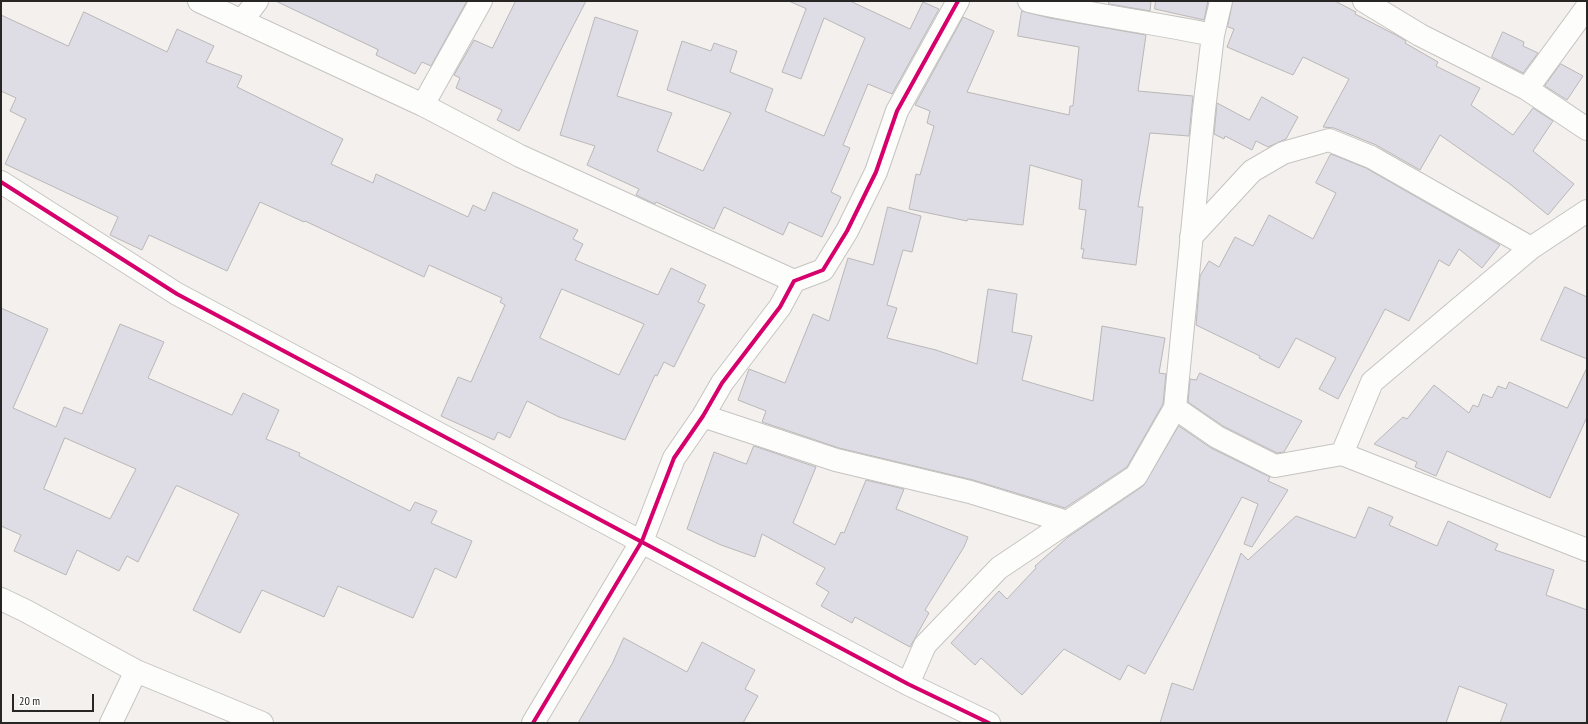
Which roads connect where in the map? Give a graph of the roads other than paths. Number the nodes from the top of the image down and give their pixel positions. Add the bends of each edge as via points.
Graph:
1 (199, 1) edge
2 (257, 1) edge
3 (481, 1) edge
4 (958, 1) edge
5 (1029, 1) edge
6 (1220, 1) edge
7 (1364, 1) edge
8 (1587, 7) edge
9 (242, 22) junction
10 (1213, 35) junction
11 (1527, 89) junction
12 (423, 105) junction
13 (1587, 129) edge
14 (1, 182) edge
15 (1587, 211) edge
16 (1191, 237) junction
17 (1531, 248) junction
18 (794, 281) junction
19 (1176, 408) junction
20 (703, 416) junction
21 (1342, 454) junction
22 (1067, 522) junction
23 (642, 541) junction
24 (1587, 550) edge
25 (1, 599) edge
26 (136, 671) junction
27 (908, 684) junction
28 (111, 723) edge
29 (262, 723) edge
30 (533, 723) edge
31 (989, 723) edge

1 - 9 street
2 - 9 street
3 - 12 street
4 - 18 street via 897,111 876,172 847,231 823,270
5 - 10 street
6 - 10 street
7 - 11 street via 1420,35
8 - 11 street
9 - 12 street
10 - 16 street
11 - 13 street
12 - 18 street via 520,156
14 - 23 street via 177,294
15 - 17 street
16 - 17 street via 1252,171 1283,153 1329,140 1371,157
16 - 19 street
17 - 21 street via 1372,382
18 - 20 street via 780,307 722,383
19 - 21 street via 1217,437 1275,466
19 - 22 street via 1136,476
20 - 22 street via 836,460 970,492
20 - 23 street via 674,458
21 - 24 street
22 - 27 street via 999,568 954,613 924,645
23 - 27 street
23 - 30 street
25 - 26 street
26 - 28 street
26 - 29 street
27 - 31 street

